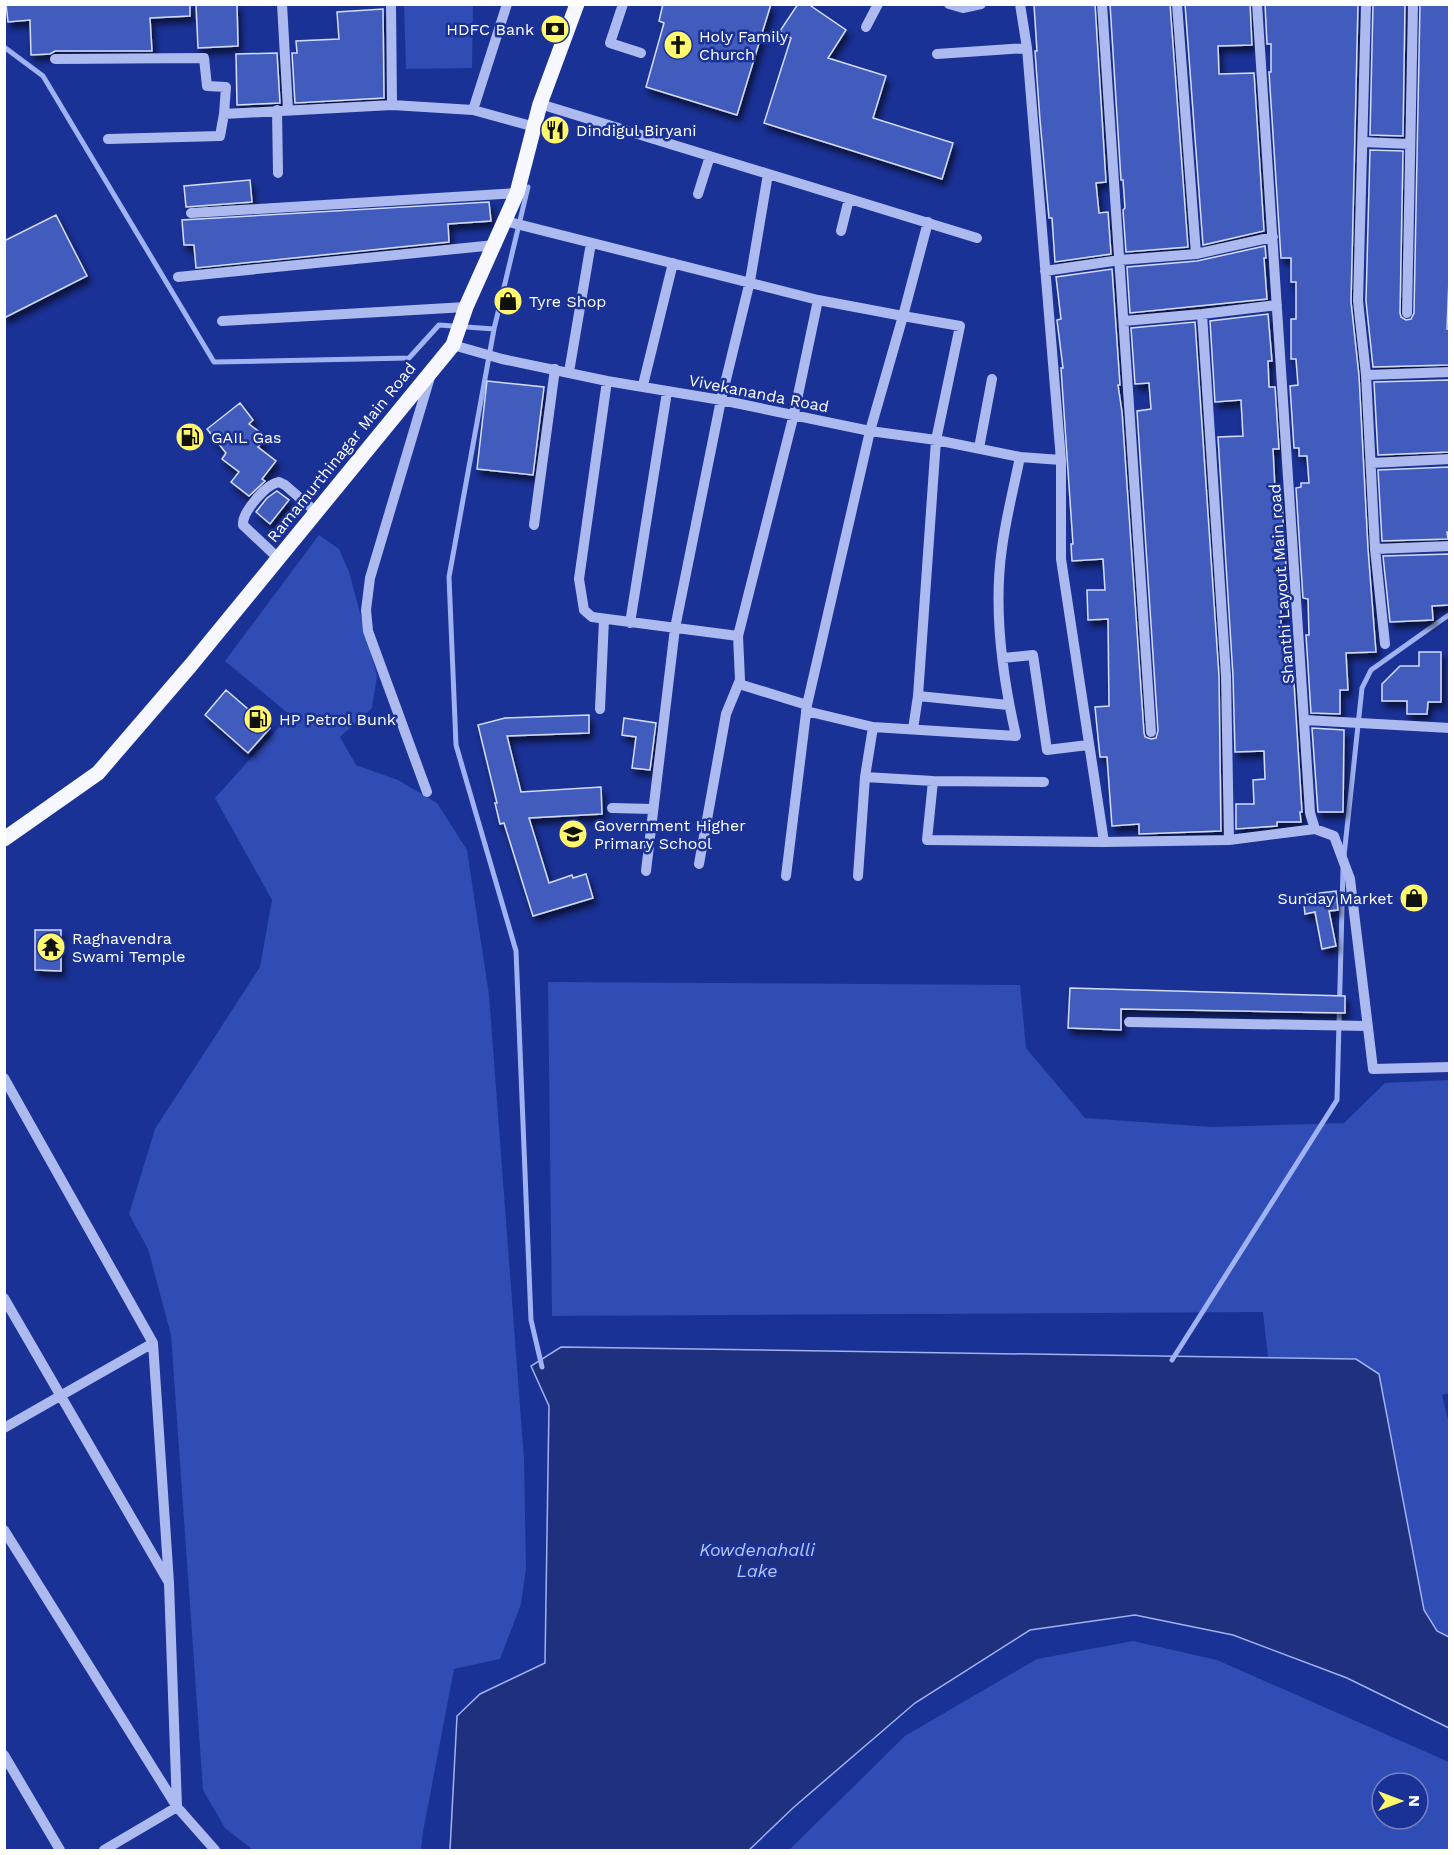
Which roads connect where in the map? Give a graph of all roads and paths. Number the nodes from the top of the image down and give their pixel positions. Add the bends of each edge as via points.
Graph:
1 (282, 4) edge
2 (391, 4) edge
3 (507, 4) edge
4 (577, 4) edge
5 (622, 4) edge
6 (878, 4) edge
7 (949, 4) edge
8 (981, 4) edge
9 (1020, 4) edge
10 (1102, 4) edge
11 (1177, 4) edge
12 (1257, 4) edge
13 (1365, 4) edge
14 (1413, 4) edge
15 (867, 27) dead end
16 (1027, 48) junction
17 (641, 53) dead end
18 (937, 54) dead end
19 (55, 59) dead end
20 (540, 104) junction
21 (392, 105) junction
22 (283, 110) junction
23 (473, 110) junction
24 (224, 114) junction
25 (535, 127) junction
26 (108, 139) dead end
27 (1363, 142) junction
28 (1410, 144) junction
29 (710, 156) junction
30 (278, 173) dead end
31 (768, 174) junction
32 (516, 193) junction
33 (698, 194) dead end
34 (849, 199) junction
35 (191, 213) dead end
36 (505, 221) junction
37 (928, 222) junction
38 (841, 231) dead end
39 (1273, 237) junction
40 (977, 238) dead end
41 (591, 243) junction
42 (495, 245) junction
43 (1196, 254) junction
44 (1120, 260) junction
45 (673, 263) junction
46 (1045, 271) junction
47 (177, 277) dead end
48 (750, 281) junction
49 (818, 300) junction
50 (1277, 305) junction
51 (466, 307) junction
52 (1407, 313) dead end
53 (1202, 315) junction
54 (903, 316) junction
55 (222, 321) dead end
56 (1124, 321) junction
57 (453, 345) junction
58 (555, 369) junction
59 (431, 371) junction
60 (569, 372) junction
61 (1449, 372) edge
62 (1366, 375) junction
63 (992, 380) dead end
64 (607, 381) junction
65 (643, 385) junction
66 (667, 392) junction
67 (721, 400) junction
68 (794, 414) junction
69 (870, 430) junction
70 (936, 440) junction
71 (979, 448) junction
72 (1020, 457) junction
73 (1449, 459) edge
74 (1061, 460) junction
75 (1371, 463) junction
76 (316, 512) junction
77 (534, 525) dead end
78 (1449, 546) edge
79 (1375, 549) junction
80 (278, 558) junction
81 (604, 619) junction
82 (630, 623) junction
83 (675, 628) junction
84 (738, 636) junction
85 (1385, 644) dead end
86 (1003, 658) junction
87 (739, 684) junction
88 (918, 696) junction
89 (1008, 705) junction
90 (807, 708) junction
91 (600, 709) dead end
92 (1305, 720) junction
93 (873, 727) junction
94 (1449, 728) edge
95 (913, 729) junction
96 (1151, 732) dead end
97 (1088, 745) junction
98 (865, 777) junction
99 (933, 781) junction
100 (1044, 782) dead end
101 (427, 792) dead end
102 (612, 808) dead end
103 (653, 809) junction
104 (1315, 828) junction
105 (4, 839) edge
106 (1229, 840) junction
107 (1104, 842) junction
108 (699, 864) dead end
109 (646, 871) dead end
110 (786, 876) dead end
111 (858, 876) dead end
112 (1129, 1022) dead end
113 (1367, 1026) junction
114 (1449, 1067) edge
115 (4, 1078) edge
116 (4, 1298) edge
117 (153, 1343) junction
118 (61, 1396) junction
119 (4, 1428) edge
120 (4, 1530) edge
121 (169, 1583) junction
122 (4, 1755) edge
123 (177, 1807) junction
124 (60, 1851) edge
125 (104, 1851) edge
126 (215, 1851) edge

1 - 22 street
2 - 21 street
3 - 23 street
4 - 20 main road, Ramamurthinagar Main Road
5 - 17 street via 610,42
6 - 15 street
7 - 8 street via 963,8
9 - 16 street
10 - 44 street
11 - 43 street
12 - 39 street, Shanthi Layout Main road
13 - 27 street
14 - 28 street
16 - 18 street
16 - 46 street
19 - 24 street via 204,58 207,86 226,87
20 - 25 main road, Ramamurthinagar Main Road
20 - 29 street
21 - 22 street
21 - 23 street
22 - 24 street
22 - 30 street
23 - 25 street
24 - 26 street via 220,136
25 - 32 main road, Ramamurthinagar Main Road
27 - 28 street
27 - 62 street via 1358,301
28 - 52 street
29 - 31 street
29 - 33 street
31 - 34 street
31 - 48 street
32 - 35 street
32 - 36 main road, Ramamurthinagar Main Road
34 - 37 street
34 - 38 street
36 - 41 street
36 - 42 main road, Ramamurthinagar Main Road
37 - 40 street
37 - 54 street
39 - 43 street
39 - 50 street, Shanthi Layout Main road
41 - 45 street
41 - 60 street
42 - 47 street
42 - 51 main road, Ramamurthinagar Main Road
43 - 44 street
44 - 46 street
44 - 56 street
45 - 48 street
45 - 65 street
46 - 74 street
48 - 49 street
48 - 67 street
49 - 54 street
49 - 68 street
50 - 53 street
50 - 92 street, Shanthi Layout Main road
51 - 55 street
51 - 57 main road, Ramamurthinagar Main Road
53 - 56 street
53 - 106 street via 1226,676
54 - 69 street
54 - 70 street via 960,326
56 - 96 street
57 - 58 street, Vivekananda Road
57 - 59 main road, Ramamurthinagar Main Road
58 - 60 street, Vivekananda Road
58 - 77 street
59 - 76 main road, Ramamurthinagar Main Road
59 - 101 street via 370,578 366,610 368,631
60 - 64 street, Vivekananda Road
61 - 62 street
62 - 75 street
63 - 71 street
64 - 65 street, Vivekananda Road
64 - 81 street via 579,579 585,610 592,617
65 - 66 street, Vivekananda Road
66 - 67 street, Vivekananda Road
66 - 82 street
67 - 68 street, Vivekananda Road
67 - 83 street
68 - 69 street, Vivekananda Road
68 - 84 street
69 - 70 street, Vivekananda Road
69 - 90 street
70 - 71 street, Vivekananda Road
70 - 88 street
71 - 72 street, Vivekananda Road
72 - 74 street, Vivekananda Road
72 - 86 street via 1002,549 998,618
73 - 75 street
74 - 97 street via 1061,559
75 - 79 street
76 - 80 main road, Ramamurthinagar Main Road
76 - 80 street via 285,484 267,486 244,516 243,525
78 - 79 street
79 - 85 street
80 - 105 main road, Ramamurthinagar Main Road via 98,773
81 - 82 street
81 - 91 street
82 - 83 street
83 - 84 street
83 - 103 street
84 - 87 street
86 - 89 street
86 - 97 street via 1033,655 1047,750
87 - 90 street
87 - 108 street via 726,714
88 - 89 street
88 - 95 street
89 - 95 street via 1016,736
90 - 93 street
90 - 110 street
92 - 94 street
92 - 104 street, Shanthi Layout Main road via 1310,813
93 - 95 street
93 - 98 street
97 - 107 street
98 - 99 street
98 - 111 street
99 - 100 street
99 - 107 street via 927,840
102 - 103 street
103 - 109 street
104 - 106 street
104 - 113 street via 1334,836 1350,879
106 - 107 street
112 - 113 street
113 - 114 street via 1372,1069
115 - 117 street
116 - 118 street
117 - 118 street
117 - 121 street
118 - 119 street
118 - 121 street
120 - 123 street
121 - 123 street
122 - 124 street
123 - 125 street
123 - 126 street

